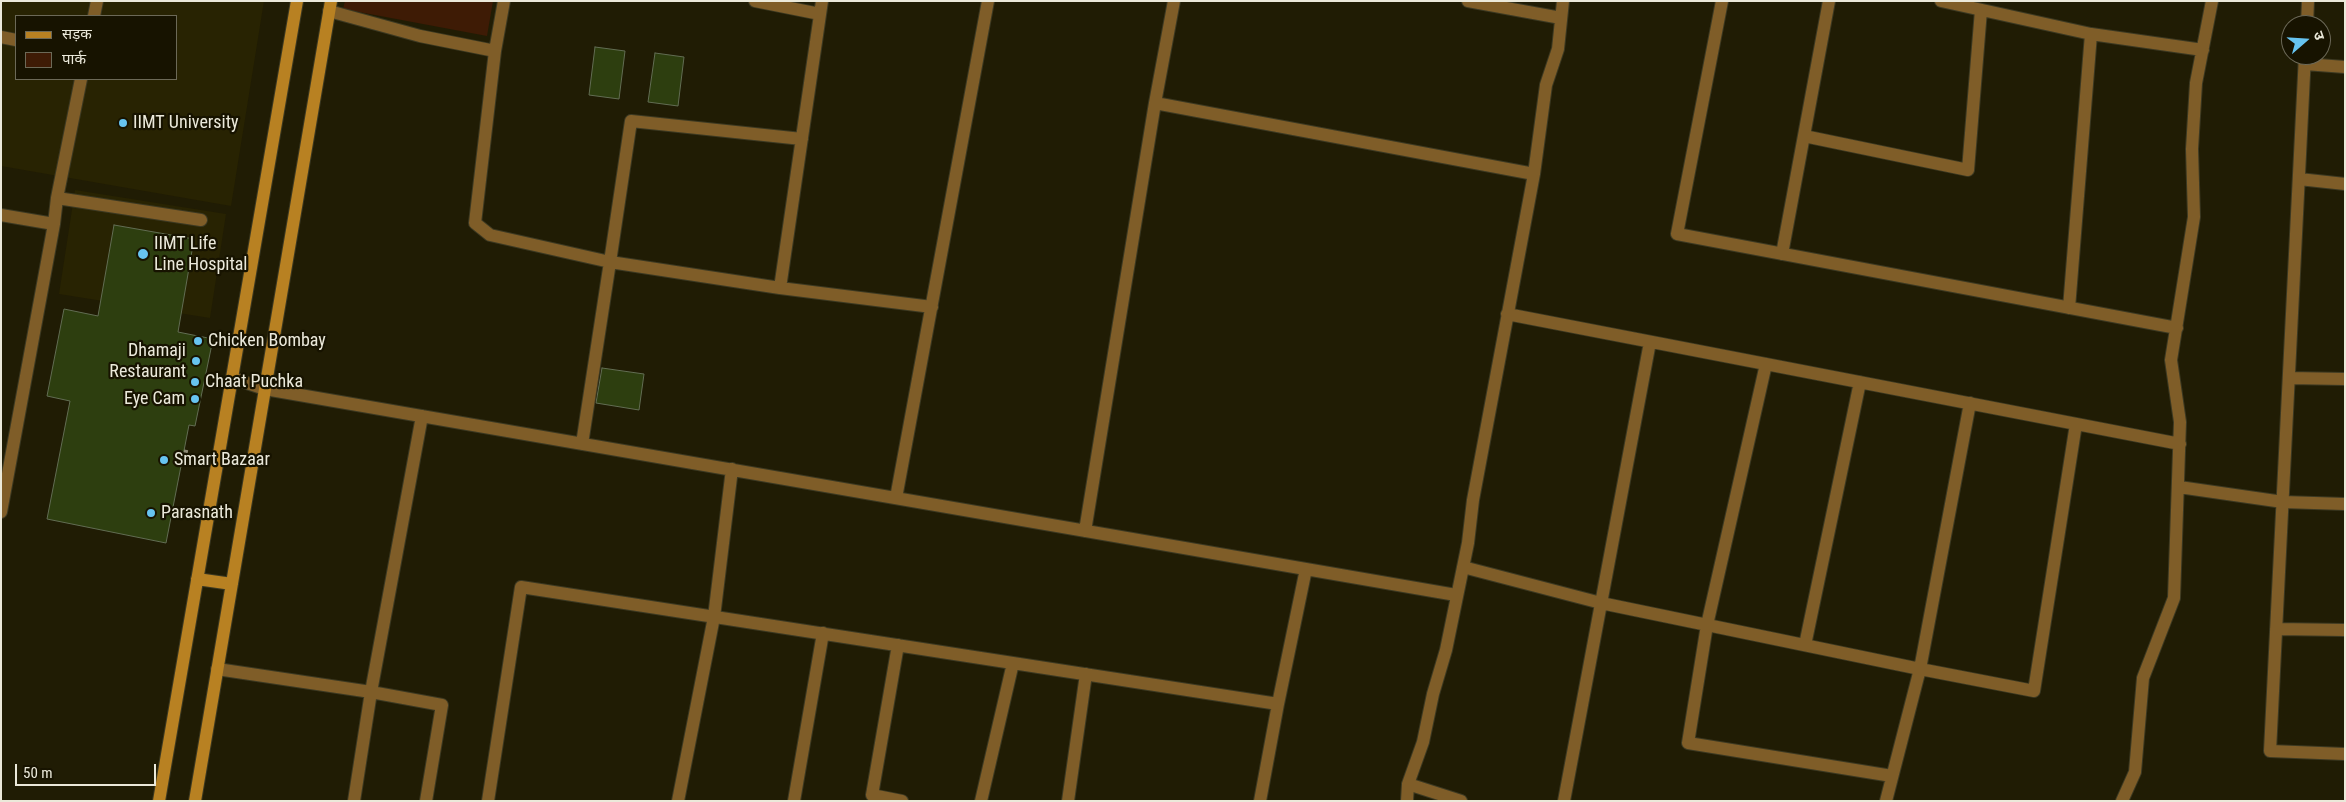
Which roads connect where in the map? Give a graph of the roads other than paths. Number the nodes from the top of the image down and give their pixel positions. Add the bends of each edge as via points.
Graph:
1 (97, 1) edge
2 (297, 1) edge
3 (504, 1) edge
4 (755, 1) edge
5 (988, 1) edge
6 (1174, 1) edge
7 (1468, 1) edge
8 (1563, 1) edge
9 (1722, 1) edge
10 (1829, 1) edge
11 (1941, 1) edge
12 (2212, 1) edge
13 (2308, 1) edge
14 (330, 6) edge
15 (821, 7) edge
16 (1981, 10) junction
17 (94, 15) edge
18 (2307, 15) edge
19 (1561, 18) junction
20 (2092, 34) junction
21 (1, 37) edge
22 (15, 40) edge
23 (2203, 50) junction
24 (495, 51) junction
25 (2331, 64) edge
26 (2305, 65) edge
27 (2345, 67) edge
28 (81, 80) edge
29 (1155, 103) junction
30 (1804, 136) junction
31 (802, 139) junction
32 (1534, 174) junction
33 (2299, 178) junction
34 (2345, 184) edge
35 (57, 198) junction
36 (1, 215) edge
37 (201, 220) dead end
38 (54, 224) junction
39 (1782, 254) junction
40 (610, 262) junction
41 (780, 288) junction
42 (932, 307) junction
43 (2069, 308) junction
44 (1507, 314) junction
45 (2176, 328) junction
46 (1650, 342) junction
47 (1766, 364) junction
48 (232, 378) junction
49 (2289, 378) junction
50 (2345, 379) edge
51 (1860, 382) junction
52 (265, 388) junction
53 (1970, 403) junction
54 (422, 416) junction
55 (2076, 424) junction
56 (582, 444) junction
57 (2180, 444) junction
58 (732, 469) junction
59 (4, 484) edge
60 (2180, 487) junction
61 (896, 498) junction
62 (2283, 502) junction
63 (2345, 504) edge
64 (1, 512) edge
65 (1085, 531) junction
66 (1463, 567) junction
67 (1306, 569) junction
68 (197, 579) junction
69 (232, 584) junction
70 (1456, 595) junction
71 (1601, 603) junction
72 (714, 617) junction
73 (1707, 625) junction
74 (2276, 629) junction
75 (2345, 630) edge
76 (823, 633) junction
77 (898, 645) junction
78 (1806, 645) junction
79 (1013, 663) junction
80 (217, 669) junction
81 (1920, 669) junction
82 (1086, 674) junction
83 (371, 692) junction
84 (1278, 704) junction
85 (2345, 754) edge
86 (1892, 776) junction
87 (1408, 784) junction
88 (158, 801) edge
89 (195, 801) edge
90 (354, 801) edge
91 (426, 801) edge
92 (488, 801) edge
93 (678, 801) edge
94 (794, 801) edge
95 (902, 801) edge
96 (981, 801) edge
97 (1068, 801) edge
98 (1260, 801) edge
99 (1407, 801) edge
100 (1461, 801) edge
101 (1564, 801) edge
102 (1886, 801) edge
103 (2122, 801) edge

1 - 17 street
2 - 48 street
3 - 24 street
4 - 15 street
5 - 42 street
6 - 29 street
7 - 19 street
8 - 19 street
9 - 39 street via 1677,234
10 - 30 street
11 - 16 street
12 - 23 street
13 - 18 street
14 - 24 street via 420,36
14 - 52 street
15 - 31 street
16 - 20 street
16 - 30 street via 1968,170
19 - 32 street via 1558,49 1546,85
20 - 23 street
20 - 43 street
21 - 22 street
23 - 45 street via 2196,83 2192,149 2194,217
24 - 40 street via 475,223 490,235
25 - 27 street
26 - 33 street
28 - 35 street
29 - 32 street
29 - 65 street
30 - 39 street
31 - 40 street via 631,121
31 - 41 street
32 - 44 street
33 - 34 street
33 - 49 street
35 - 37 street
35 - 38 street
36 - 38 street
38 - 59 street
39 - 43 street
40 - 41 street
40 - 56 street
41 - 42 street
42 - 61 street
43 - 45 street
44 - 46 street
44 - 66 street
45 - 57 street via 2171,360
46 - 47 street
46 - 71 street
47 - 51 street
47 - 73 street
48 - 52 street
48 - 68 street
49 - 50 street
49 - 62 street
51 - 53 street
51 - 78 street
52 - 54 street
52 - 69 street
53 - 55 street
53 - 81 street
54 - 56 street
54 - 83 street
55 - 57 street
55 - 81 street via 2034,691
56 - 58 street
57 - 60 street
58 - 61 street
58 - 72 street
59 - 64 street
60 - 62 street
60 - 103 street via 2174,598 2143,678 2134,772
61 - 65 street
62 - 63 street
62 - 74 street
65 - 67 street
66 - 70 street
66 - 71 street
67 - 70 street
67 - 84 street
68 - 69 street
68 - 88 street
69 - 80 street
70 - 87 street via 1423,742
71 - 73 street
71 - 101 street
72 - 76 street
72 - 92 street via 521,587
72 - 93 street
73 - 78 street
73 - 86 street via 1688,743
74 - 75 street
74 - 85 street via 2270,751
76 - 77 street
76 - 94 street
77 - 79 street
77 - 95 street via 872,795
78 - 81 street
79 - 82 street
79 - 96 street
80 - 83 street
80 - 89 street
81 - 86 street
82 - 84 street
82 - 97 street
83 - 90 street
83 - 91 street via 442,705
84 - 98 street
86 - 102 street
87 - 99 street
87 - 100 street

